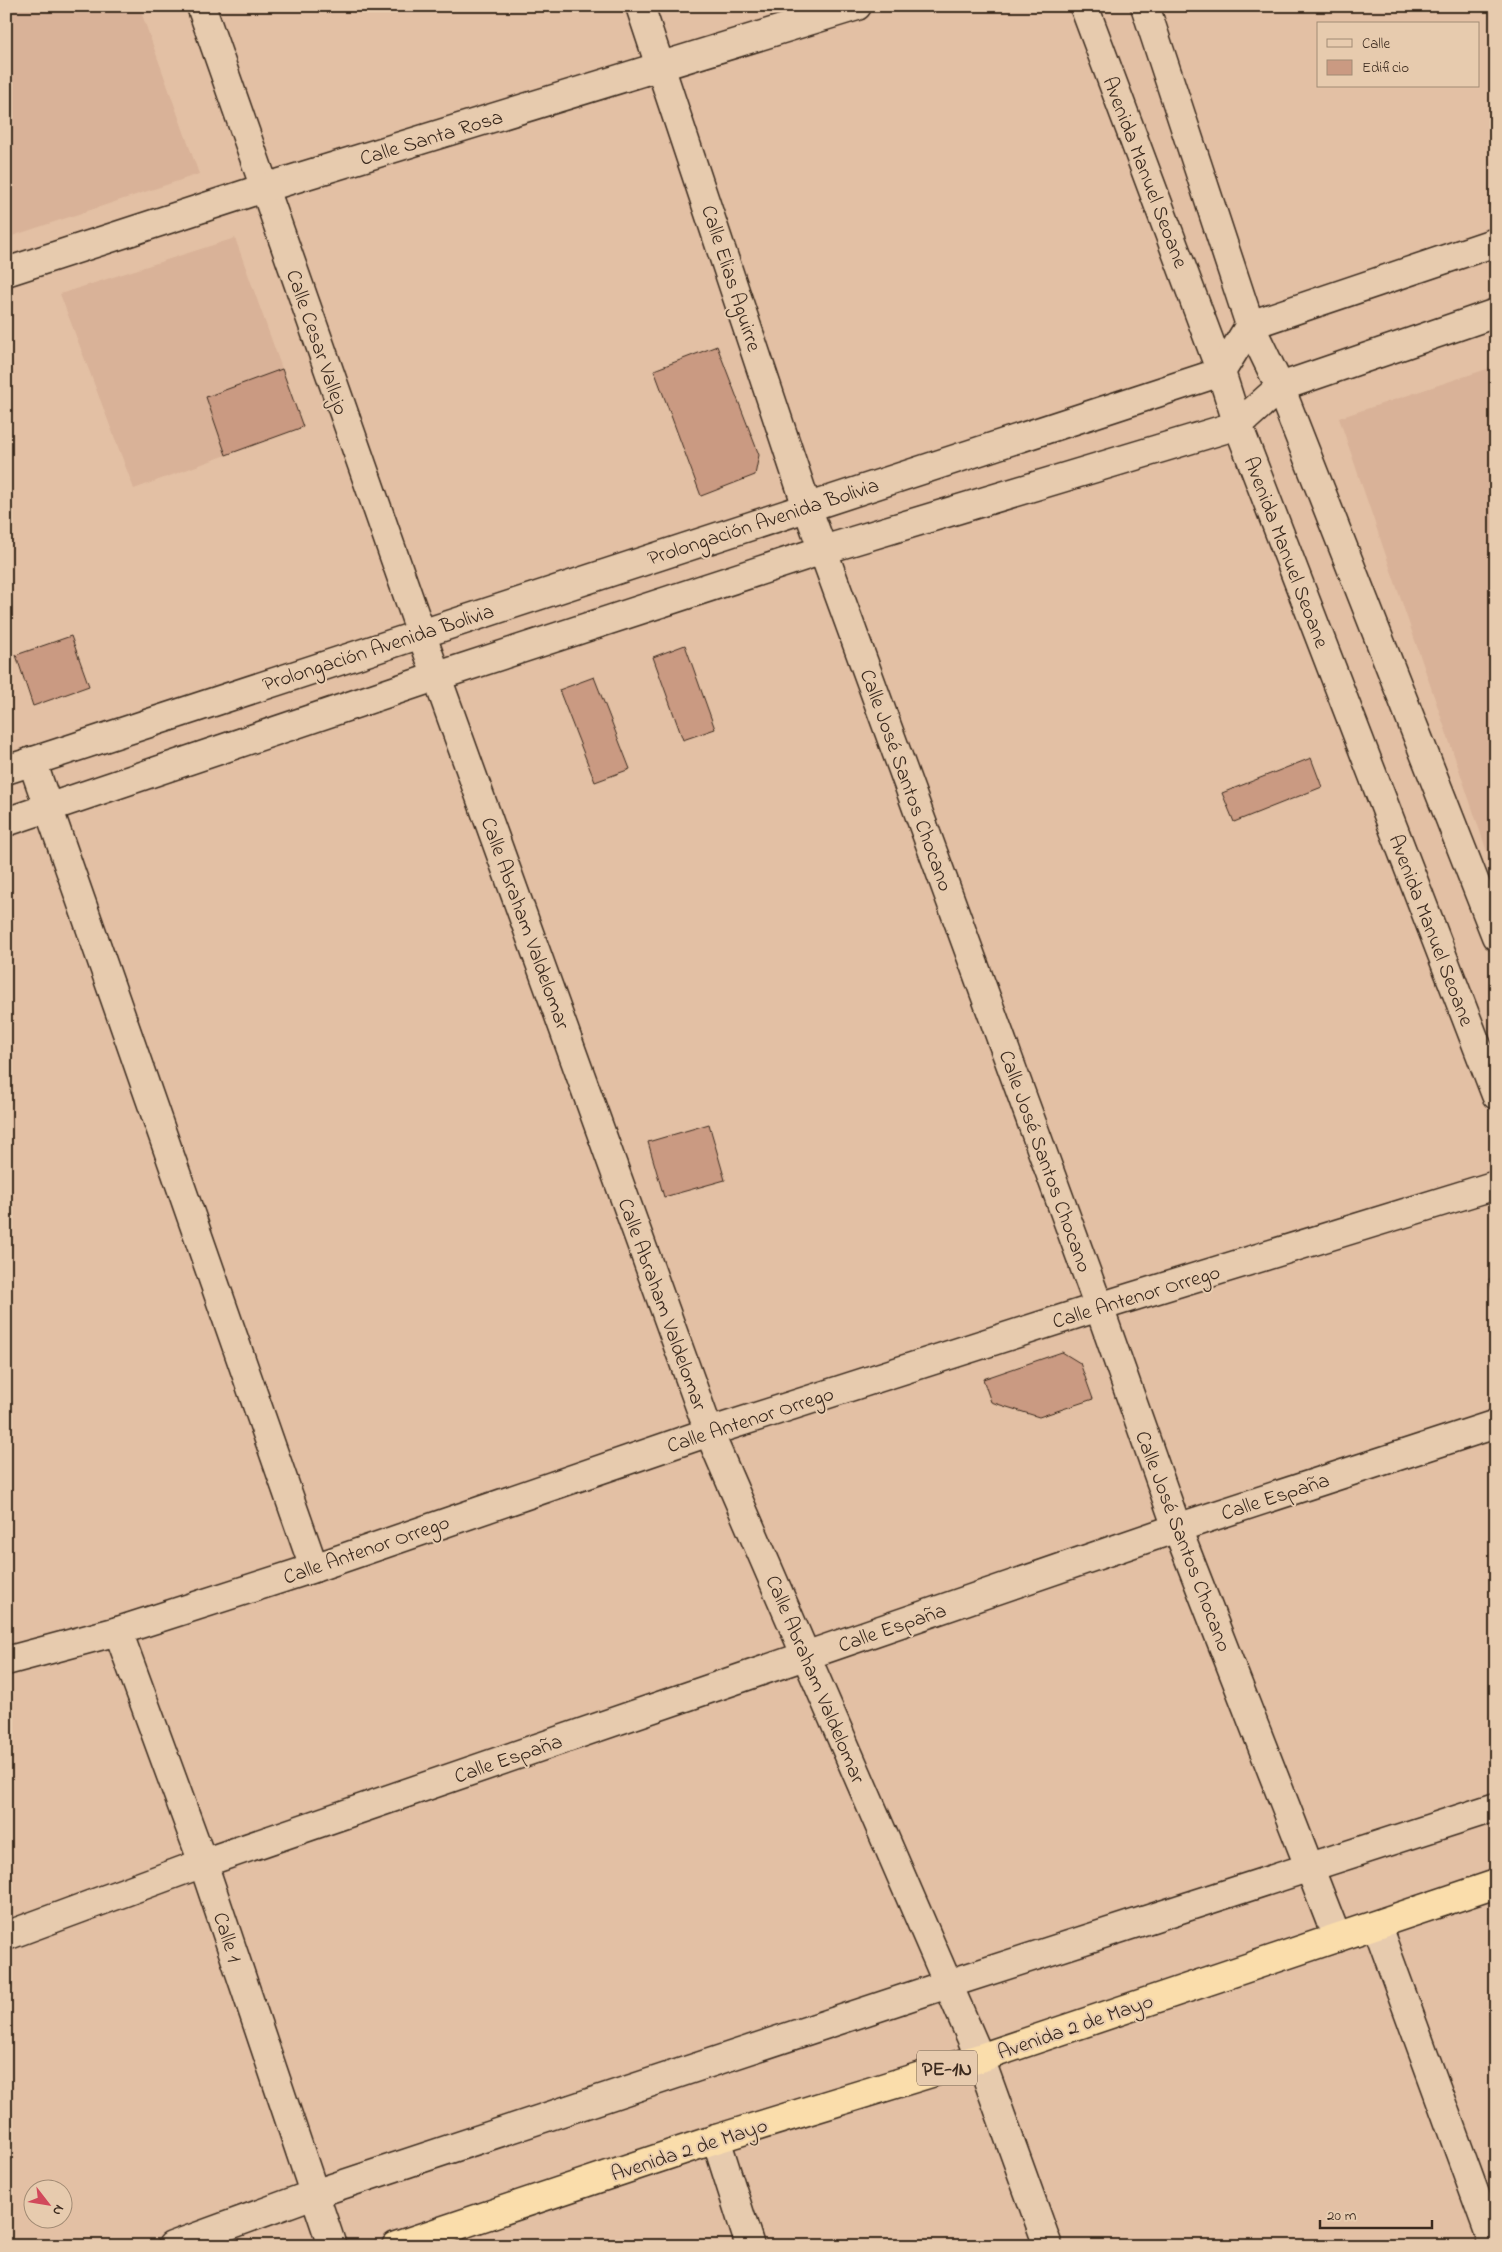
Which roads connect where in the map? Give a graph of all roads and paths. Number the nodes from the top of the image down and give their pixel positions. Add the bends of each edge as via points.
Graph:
1 (201, 6) edge
2 (640, 6) edge
3 (857, 6) edge
4 (1084, 6) edge
5 (1145, 6) edge
6 (662, 67) junction
7 (264, 188) junction
8 (1496, 242) edge
9 (6, 272) edge
10 (1496, 313) edge
11 (1250, 325) junction
12 (1221, 372) junction
13 (1280, 387) junction
14 (1238, 425) junction
15 (807, 507) junction
16 (823, 550) junction
17 (421, 633) junction
18 (438, 676) junction
19 (32, 761) junction
20 (6, 770) edge
21 (49, 808) junction
22 (6, 822) edge
23 (1496, 936) edge
24 (1496, 1095) edge
25 (1496, 1185) edge
26 (1099, 1307) junction
27 (1496, 1424) edge
28 (709, 1432) junction
29 (1177, 1528) junction
30 (314, 1568) junction
31 (118, 1631) junction
32 (806, 1657) junction
33 (6, 1661) edge
34 (1496, 1807) edge
35 (203, 1862) junction
36 (1310, 1867) junction
37 (1496, 1884) edge
38 (1377, 1926) junction
39 (6, 1936) edge
40 (1337, 1938) junction
41 (948, 1984) junction
42 (980, 2058) junction
43 (716, 2139) junction
44 (314, 2194) junction
45 (172, 2246) edge
46 (332, 2246) edge
47 (396, 2246) edge
48 (750, 2246) edge
49 (1048, 2246) edge
50 (1494, 2246) edge

1 - 7 street, Calle Cesar Vallejo
2 - 6 street, Calle Elias Aguirre
3 - 6 street, Calle Santa Rosa
4 - 12 street, Avenida Manuel Seoane
5 - 11 street
6 - 7 street, Calle Santa Rosa
6 - 15 street, Calle Elias Aguirre
7 - 9 street, Calle Santa Rosa
7 - 17 street, Calle Cesar Vallejo
8 - 11 street
10 - 13 street
11 - 12 street
11 - 13 street
12 - 14 street, Avenida Manuel Seoane
12 - 15 street, Prolongación Avenida Bolivia
13 - 14 street
13 - 23 street
14 - 16 street
14 - 24 street, Avenida Manuel Seoane
15 - 16 street, Calle Elias Aguirre
15 - 17 street, Prolongación Avenida Bolivia
16 - 18 street
16 - 26 street, Calle José Santos Chocano
17 - 18 street, Calle Cesar Vallejo
17 - 19 street, Prolongación Avenida Bolivia
18 - 21 street
18 - 28 street, Calle Abraham Valdelomar
19 - 20 street, Prolongación Avenida Bolivia
19 - 21 street
21 - 22 street
21 - 30 street
25 - 26 street, Calle Antenor Orrego
26 - 28 street, Calle Antenor Orrego
26 - 29 street, Calle José Santos Chocano
27 - 29 street, Calle España
28 - 30 street, Calle Antenor Orrego
28 - 32 street, Calle Abraham Valdelomar
29 - 32 street, Calle España
29 - 36 street, Calle José Santos Chocano
30 - 31 street, Calle Antenor Orrego
31 - 33 street, Calle Antenor Orrego
31 - 35 street, Calle 1
32 - 35 street, Calle España
32 - 41 street, Calle Abraham Valdelomar
34 - 36 street
35 - 39 street, Calle España
35 - 44 street, Calle 1
36 - 40 street, Calle José Santos Chocano
36 - 41 street
37 - 38 highway, Avenida 2 de Mayo / PE-1N
38 - 40 highway, Avenida 2 de Mayo / PE-1N
38 - 50 street
40 - 42 highway, Avenida 2 de Mayo / PE-1N
41 - 42 street, Calle Abraham Valdelomar
41 - 44 street
42 - 43 highway, Avenida 2 de Mayo / PE-1N
42 - 49 street, Calle Abraham Valdelomar
43 - 47 highway, Avenida 2 de Mayo / PE-1N
43 - 48 street
44 - 45 street
44 - 46 street, Calle 1

